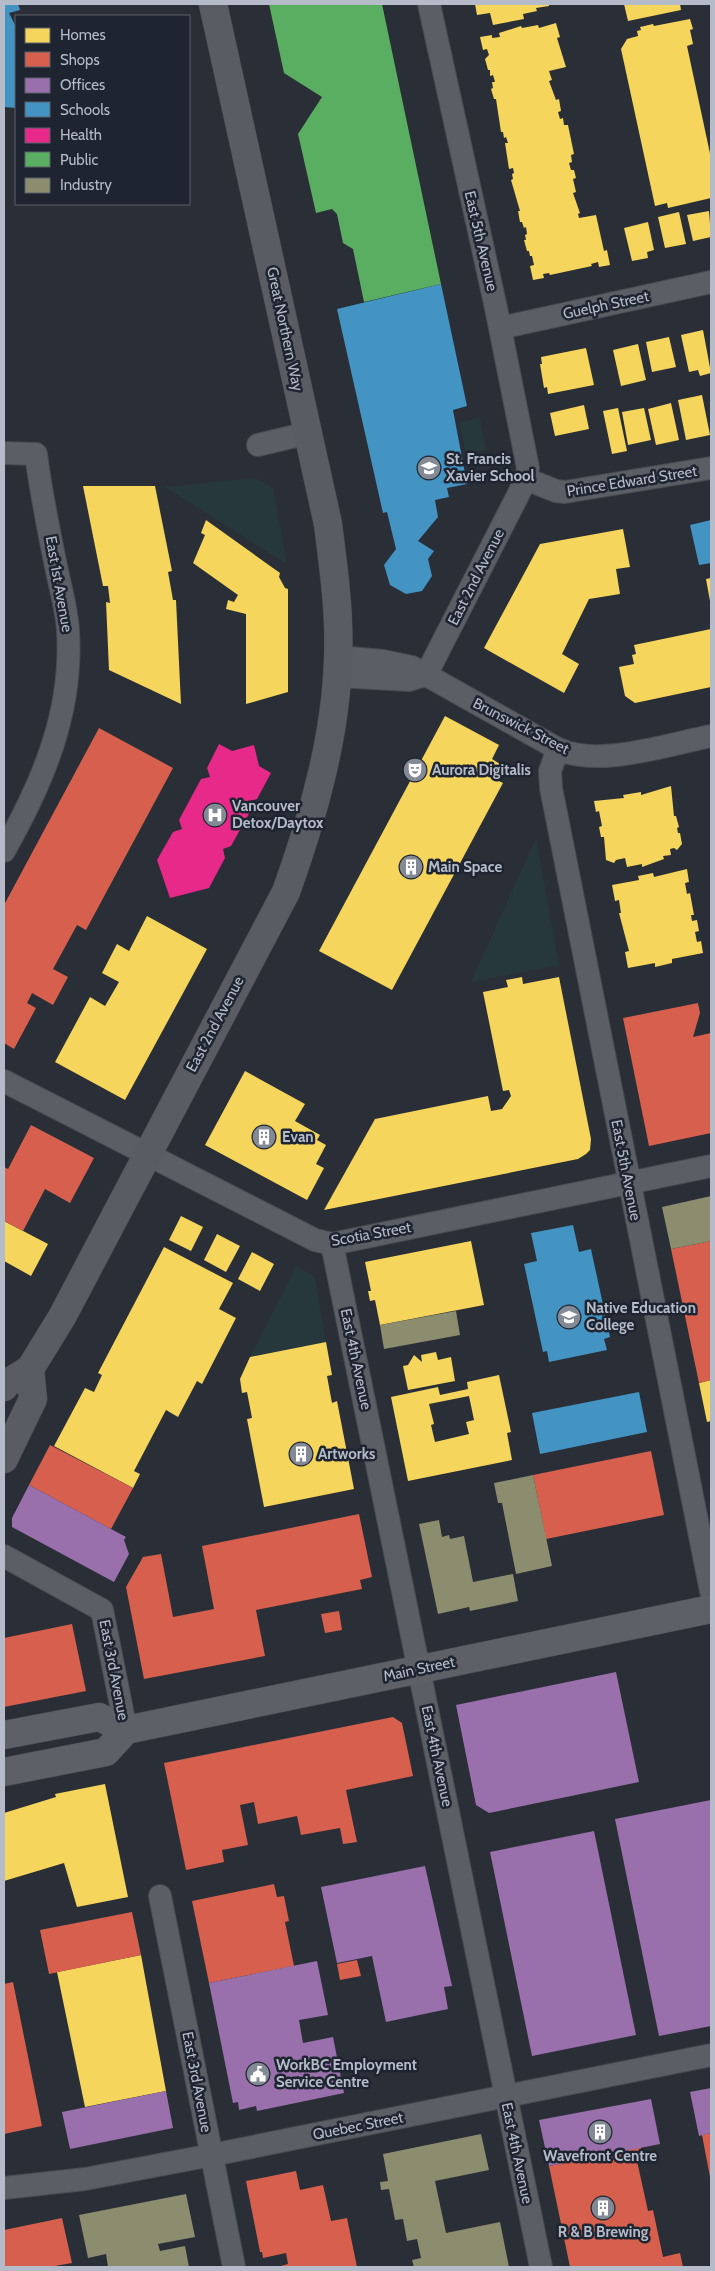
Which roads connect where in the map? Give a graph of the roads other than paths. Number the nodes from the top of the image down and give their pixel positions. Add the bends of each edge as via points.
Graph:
1 (213, 4) edge
2 (429, 4) edge
3 (711, 282) edge
4 (500, 328) junction
5 (308, 433) junction
6 (258, 445) dead end
7 (4, 453) edge
8 (711, 468) edge
9 (526, 479) junction
10 (337, 666) junction
11 (426, 675) junction
12 (711, 736) edge
13 (558, 749) junction
14 (4, 851) edge
15 (4, 1081) edge
16 (146, 1154) junction
17 (711, 1166) edge
18 (629, 1183) junction
19 (332, 1244) junction
20 (30, 1369) junction
21 (4, 1387) edge
22 (4, 1459) edge
23 (4, 1556) edge
24 (711, 1591) edge
25 (711, 1609) edge
26 (419, 1669) junction
27 (126, 1730) junction
28 (4, 1735) edge
29 (4, 1772) edge
30 (160, 1896) dead end
31 (711, 2054) edge
32 (506, 2096) junction
33 (212, 2155) junction
34 (4, 2188) edge
35 (234, 2267) edge
36 (541, 2267) edge

1 - 5 main road, Great Northern Way
2 - 4 street, East 5th Avenue
3 - 4 street, Guelph Street
4 - 9 street, East 5th Avenue via 527,460
5 - 6 street
5 - 10 main road, Great Northern Way via 336,583
7 - 14 street, East 1st Avenue via 36,454 68,629 69,676 55,740 32,801
8 - 9 street, Prince Edward Street via 565,492 556,492
9 - 11 street, East 2nd Avenue
10 - 11 street via 409,680
10 - 16 main road, East 2nd Avenue via 323,773 286,892
11 - 13 street, Brunswick Street
12 - 13 street, Brunswick Street via 624,754 577,755
13 - 18 street, East 5th Avenue via 550,771 551,788
15 - 16 street, Scotia Street
16 - 19 street, Scotia Street via 316,1240
16 - 20 main road, East 2nd Avenue via 62,1316
17 - 18 street, Scotia Street
18 - 19 street, Scotia Street
18 - 24 street, East 5th Avenue
19 - 26 street, East 4th Avenue
20 - 21 main road, East 2nd Avenue
20 - 22 main road via 34,1399
23 - 27 street, East 3rd Avenue via 102,1610
25 - 26 main road, Main Street
26 - 27 main road, Main Street
26 - 32 street, East 4th Avenue
27 - 28 main road via 99,1717
27 - 29 main road via 106,1752
30 - 33 street, East 3rd Avenue
31 - 32 street, Quebec Street
32 - 33 street, Quebec Street
32 - 36 street, East 4th Avenue
33 - 34 street, Quebec Street via 86,2179
33 - 35 street, East 3rd Avenue

